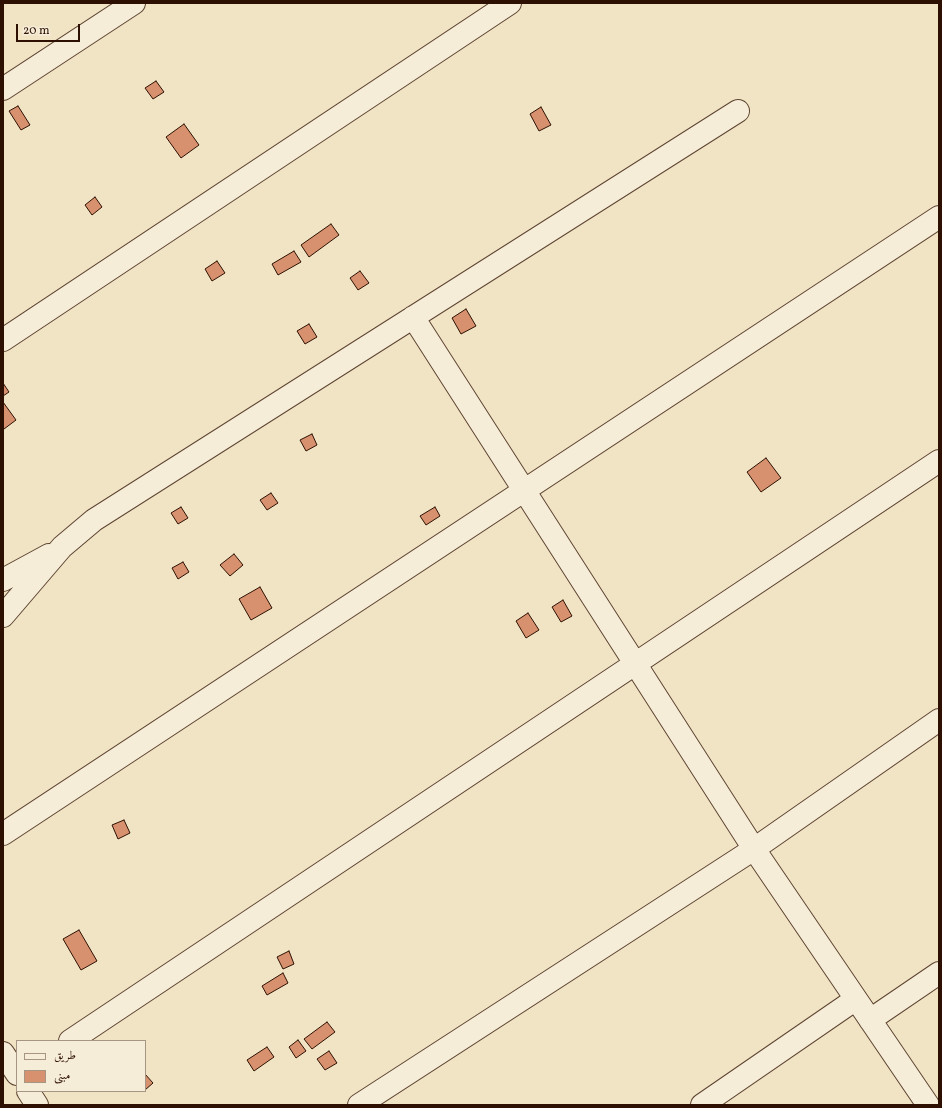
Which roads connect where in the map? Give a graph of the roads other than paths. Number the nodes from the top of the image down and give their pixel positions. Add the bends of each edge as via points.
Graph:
1 (134, 3) edge
2 (510, 3) edge
3 (3, 89) edge
4 (738, 111) dead end
5 (939, 218) edge
6 (413, 317) junction
7 (3, 340) edge
8 (939, 461) edge
9 (524, 491) junction
10 (62, 547) junction
11 (3, 580) edge
12 (3, 616) edge
13 (635, 664) junction
14 (939, 720) edge
15 (3, 834) edge
16 (754, 849) junction
17 (939, 973) edge
18 (856, 999) junction
19 (870, 1020) junction
20 (71, 1040) edge
21 (3, 1053) edge
22 (16, 1073) edge
23 (16, 1076) edge
24 (3, 1086) edge
25 (29, 1092) edge
26 (37, 1105) edge
27 (359, 1105) edge
28 (702, 1105) edge
29 (928, 1105) edge

1 - 3 street
2 - 7 street
4 - 6 street
5 - 9 street
6 - 9 street
6 - 10 street via 94,520
8 - 13 street
9 - 13 street
9 - 15 street
10 - 11 street
10 - 12 street
13 - 16 street
13 - 20 street
14 - 16 street
16 - 18 street
16 - 27 street
17 - 19 street
18 - 19 street
18 - 28 street
19 - 29 street
21 - 22 street
23 - 24 street
25 - 26 street

